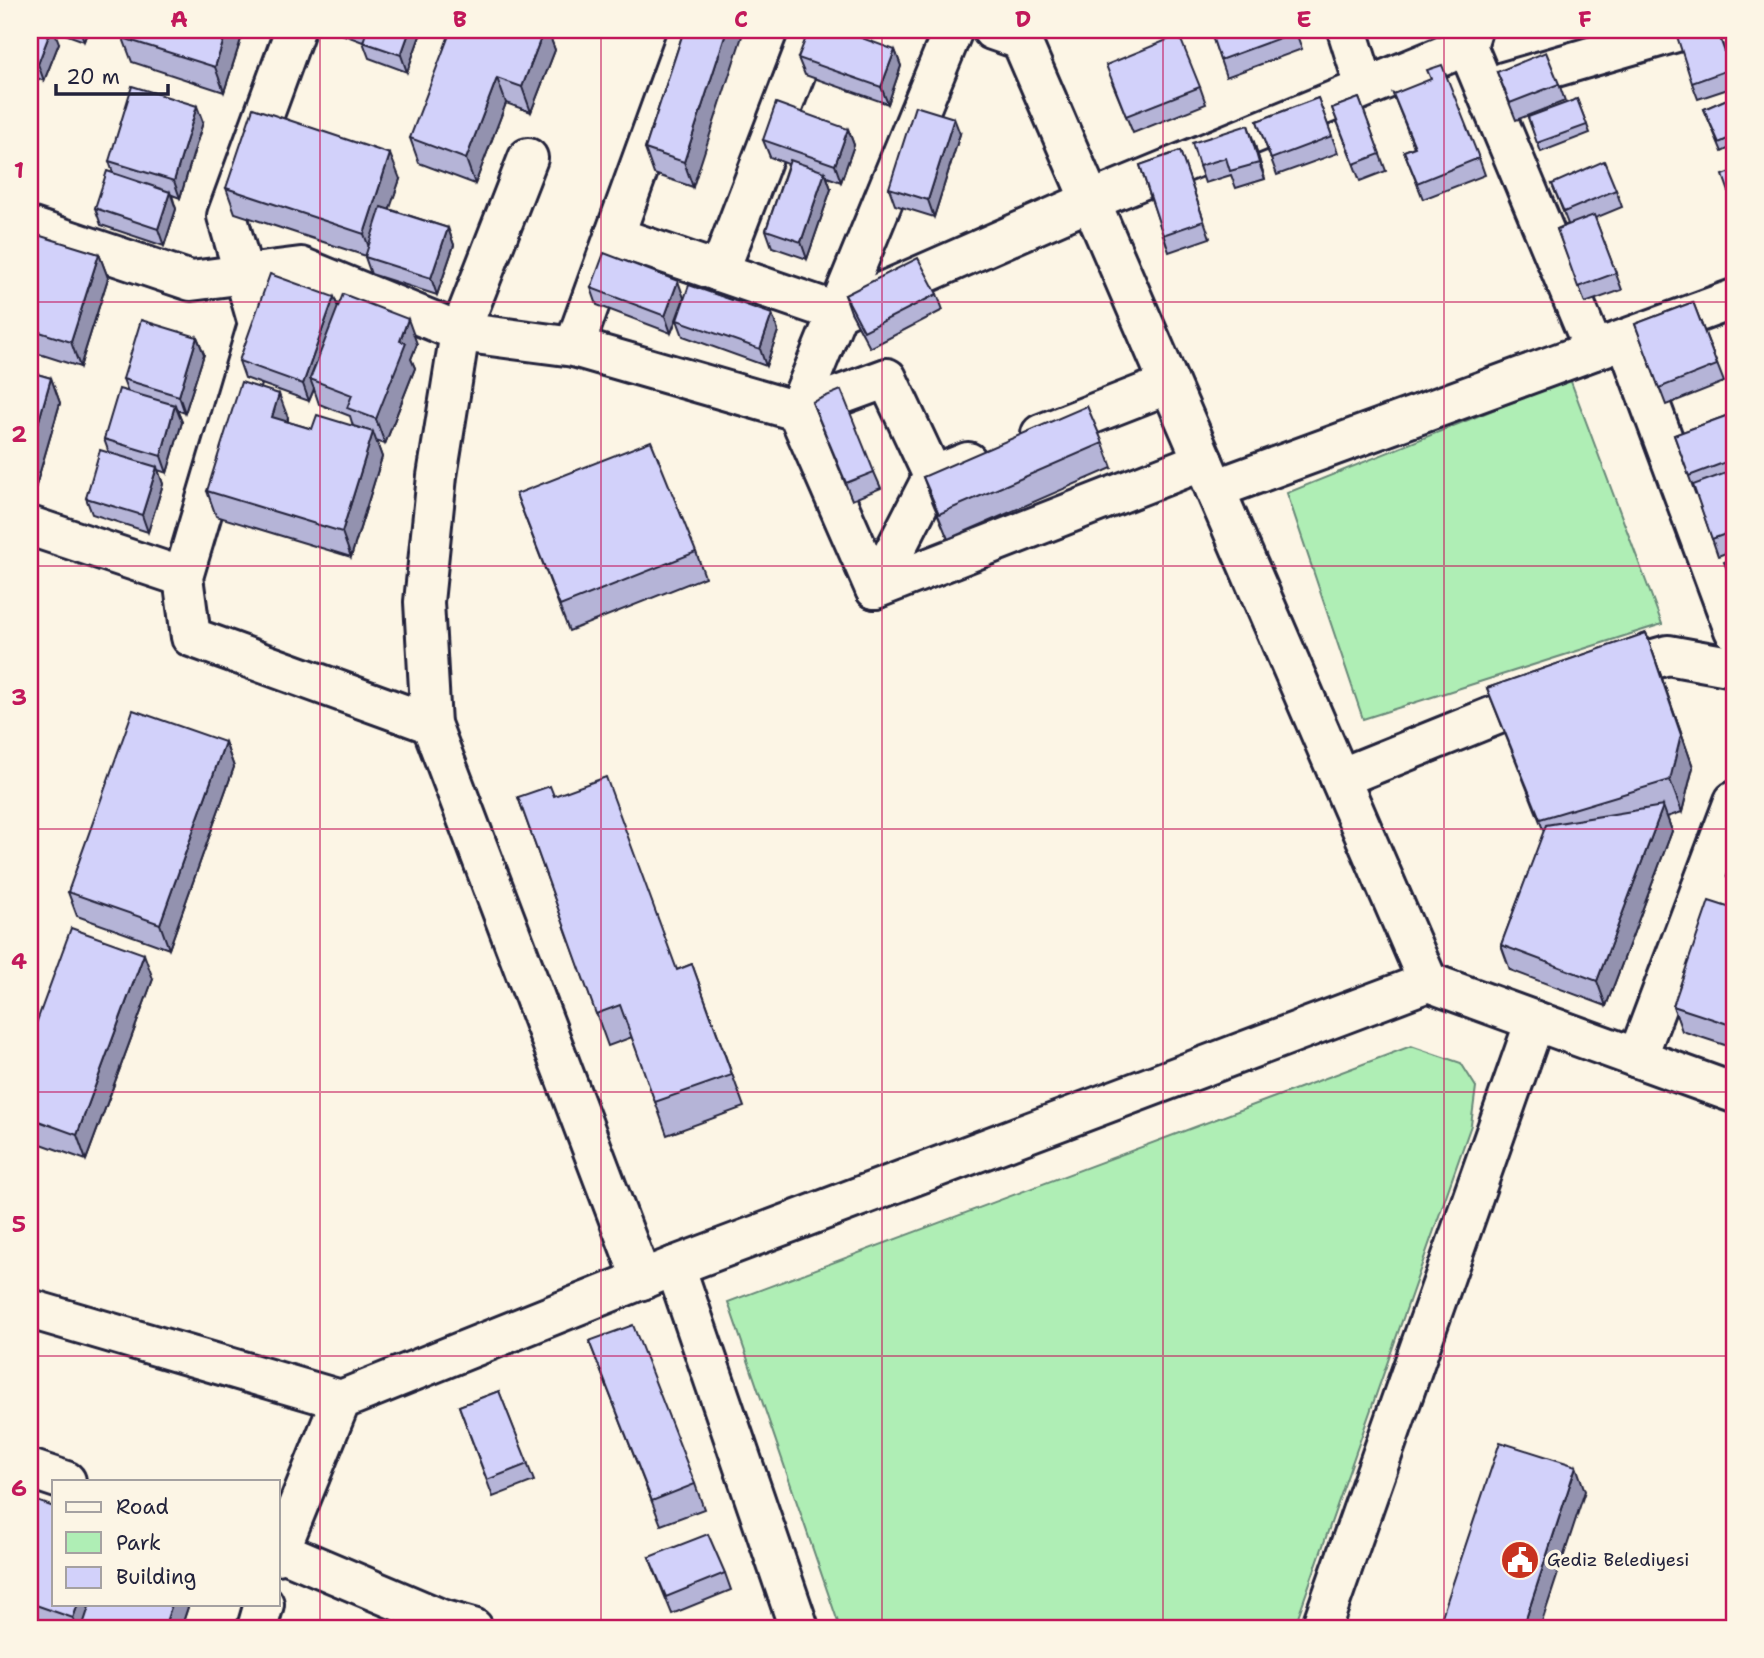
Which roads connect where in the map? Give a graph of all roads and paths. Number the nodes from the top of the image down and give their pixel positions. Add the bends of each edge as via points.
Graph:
1 (295, 30) edge
2 (689, 30) edge
3 (812, 30) edge
4 (953, 30) edge
5 (1347, 30) edge
6 (1684, 30) edge
7 (1012, 33) edge
8 (1470, 38) edge
9 (1365, 87) junction
10 (1485, 88) junction
11 (528, 158) dead end
12 (1090, 201) junction
13 (30, 227) edge
14 (614, 236) junction
15 (719, 272) junction
16 (243, 275) junction
17 (1734, 299) edge
18 (837, 312) junction
19 (460, 332) junction
20 (1610, 345) junction
21 (574, 347) junction
22 (1169, 384) junction
23 (797, 411) junction
24 (1209, 475) junction
25 (933, 476) junction
26 (30, 526) edge
27 (183, 577) junction
28 (875, 589) junction
29 (1734, 630) edge
30 (1734, 667) edge
31 (431, 724) junction
32 (1340, 778) junction
33 (1734, 801) edge
34 (1718, 894) edge
35 (1428, 982) junction
36 (1535, 1021) junction
37 (1637, 1058) junction
38 (1734, 1093) edge
39 (658, 1273) junction
40 (30, 1309) edge
41 (341, 1400) junction
42 (30, 1469) edge
43 (63, 1480) edge
44 (280, 1550) edge
45 (280, 1552) edge
46 (263, 1606) edge
47 (452, 1625) edge
48 (257, 1628) edge
49 (799, 1628) edge
50 (1321, 1628) edge

1 - 16 street via 227,216
2 - 14 street
3 - 15 street
4 - 18 street
5 - 9 street
6 - 10 street
7 - 12 street
8 - 9 street
8 - 10 street
9 - 12 street
10 - 20 street
11 - 19 street
12 - 18 street
12 - 22 street
13 - 16 street via 191,281
14 - 15 street
14 - 21 street
15 - 18 street
16 - 19 street via 301,267
16 - 27 street via 258,324
17 - 20 street
18 - 23 street
19 - 21 street
19 - 31 street via 437,476 424,602
20 - 24 street
20 - 29 street
21 - 23 street
22 - 24 street
22 - 25 street
23 - 25 street via 887,378
23 - 28 street
24 - 28 street
24 - 32 street
25 - 28 street
26 - 27 street
27 - 31 street via 191,637
30 - 32 street via 1668,655 1599,674
31 - 39 street
32 - 35 street
33 - 34 street
34 - 37 street
35 - 36 street
35 - 39 street
36 - 37 street
36 - 50 street
37 - 38 street
39 - 41 street
39 - 49 street
40 - 41 street
41 - 44 street
42 - 43 street
45 - 47 street
46 - 48 street

